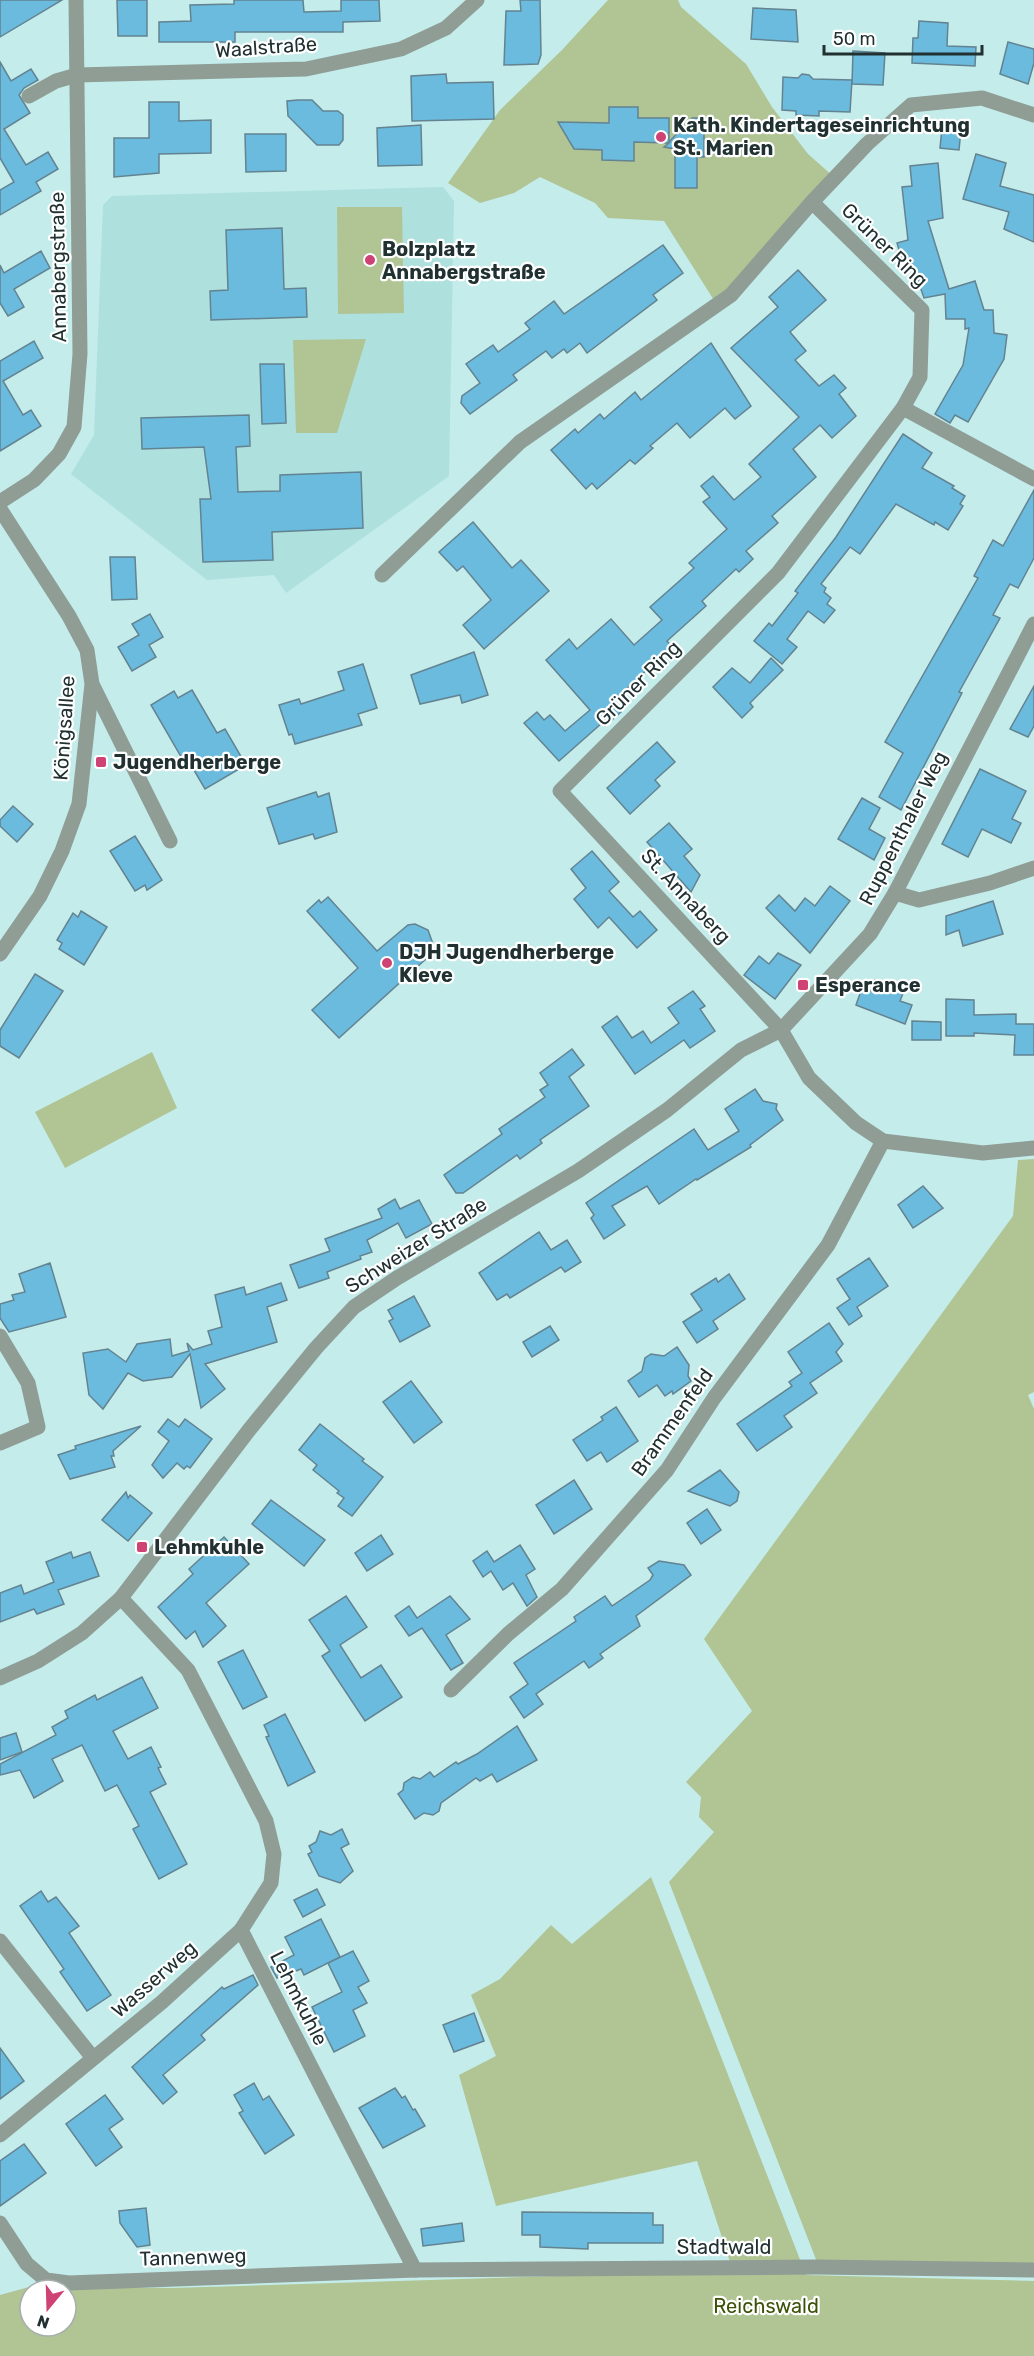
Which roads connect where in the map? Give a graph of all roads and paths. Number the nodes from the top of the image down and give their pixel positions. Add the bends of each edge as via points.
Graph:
1 (76, 0) edge
2 (477, 0) edge
3 (77, 75) junction
4 (29, 96) dead end
5 (1034, 115) edge
6 (812, 202) junction
7 (903, 408) junction
8 (1034, 479) edge
9 (0, 502) edge
10 (0, 509) edge
11 (382, 575) dead end
12 (1034, 624) edge
13 (92, 684) junction
14 (560, 791) joint
15 (170, 841) dead end
16 (1034, 868) edge
17 (895, 893) junction
18 (0, 954) edge
19 (781, 1030) junction
20 (883, 1141) junction
21 (1034, 1149) edge
22 (0, 1336) edge
23 (0, 1443) edge
24 (121, 1598) junction
25 (0, 1678) edge
26 (451, 1690) dead end
27 (241, 1930) junction
28 (0, 1941) edge
29 (93, 2058) junction
30 (0, 2135) edge
31 (0, 2223) edge
32 (415, 2270) junction
33 (1034, 2270) edge

1 - 3 street, Annabergstraße
2 - 3 street, Waalstraße via 446,27 400,49 306,69
3 - 4 street, Waalstraße
3 - 9 street, Annabergstraße via 80,354 74,427 59,454 34,480
5 - 6 street via 982,98 911,105
6 - 7 street, Grüner Ring via 922,310 920,377
6 - 11 street, Grüner Ring via 731,295 520,442
7 - 8 street
7 - 14 street, Grüner Ring via 778,573
10 - 13 street, Königsallee via 87,650
12 - 17 street, Ruppenthaler Weg
13 - 15 street
13 - 18 street, Königsallee via 80,804 40,896
14 - 19 street, St. Annaberg
16 - 17 street via 919,900
17 - 19 street, Ruppenthaler Weg via 870,934
19 - 20 street via 809,1078 856,1122
19 - 24 street, Schweizer Straße via 741,1050 667,1110 578,1172 354,1307 249,1430
20 - 21 street via 983,1153
20 - 26 street, Brammenfeld via 828,1245 740,1362 667,1470 562,1589 508,1634
22 - 23 street via 28,1383 38,1427
24 - 25 street, Schweizer Straße via 82,1633 38,1661
24 - 27 street via 188,1670 266,1821 274,1854 271,1882
27 - 29 street, Wasserweg
27 - 32 street, Lehmkuhle
28 - 29 street
29 - 30 street, Wasserweg
31 - 32 street, Tannenweg via 27,2264 46,2280 69,2283
32 - 33 street, Stadtwald

